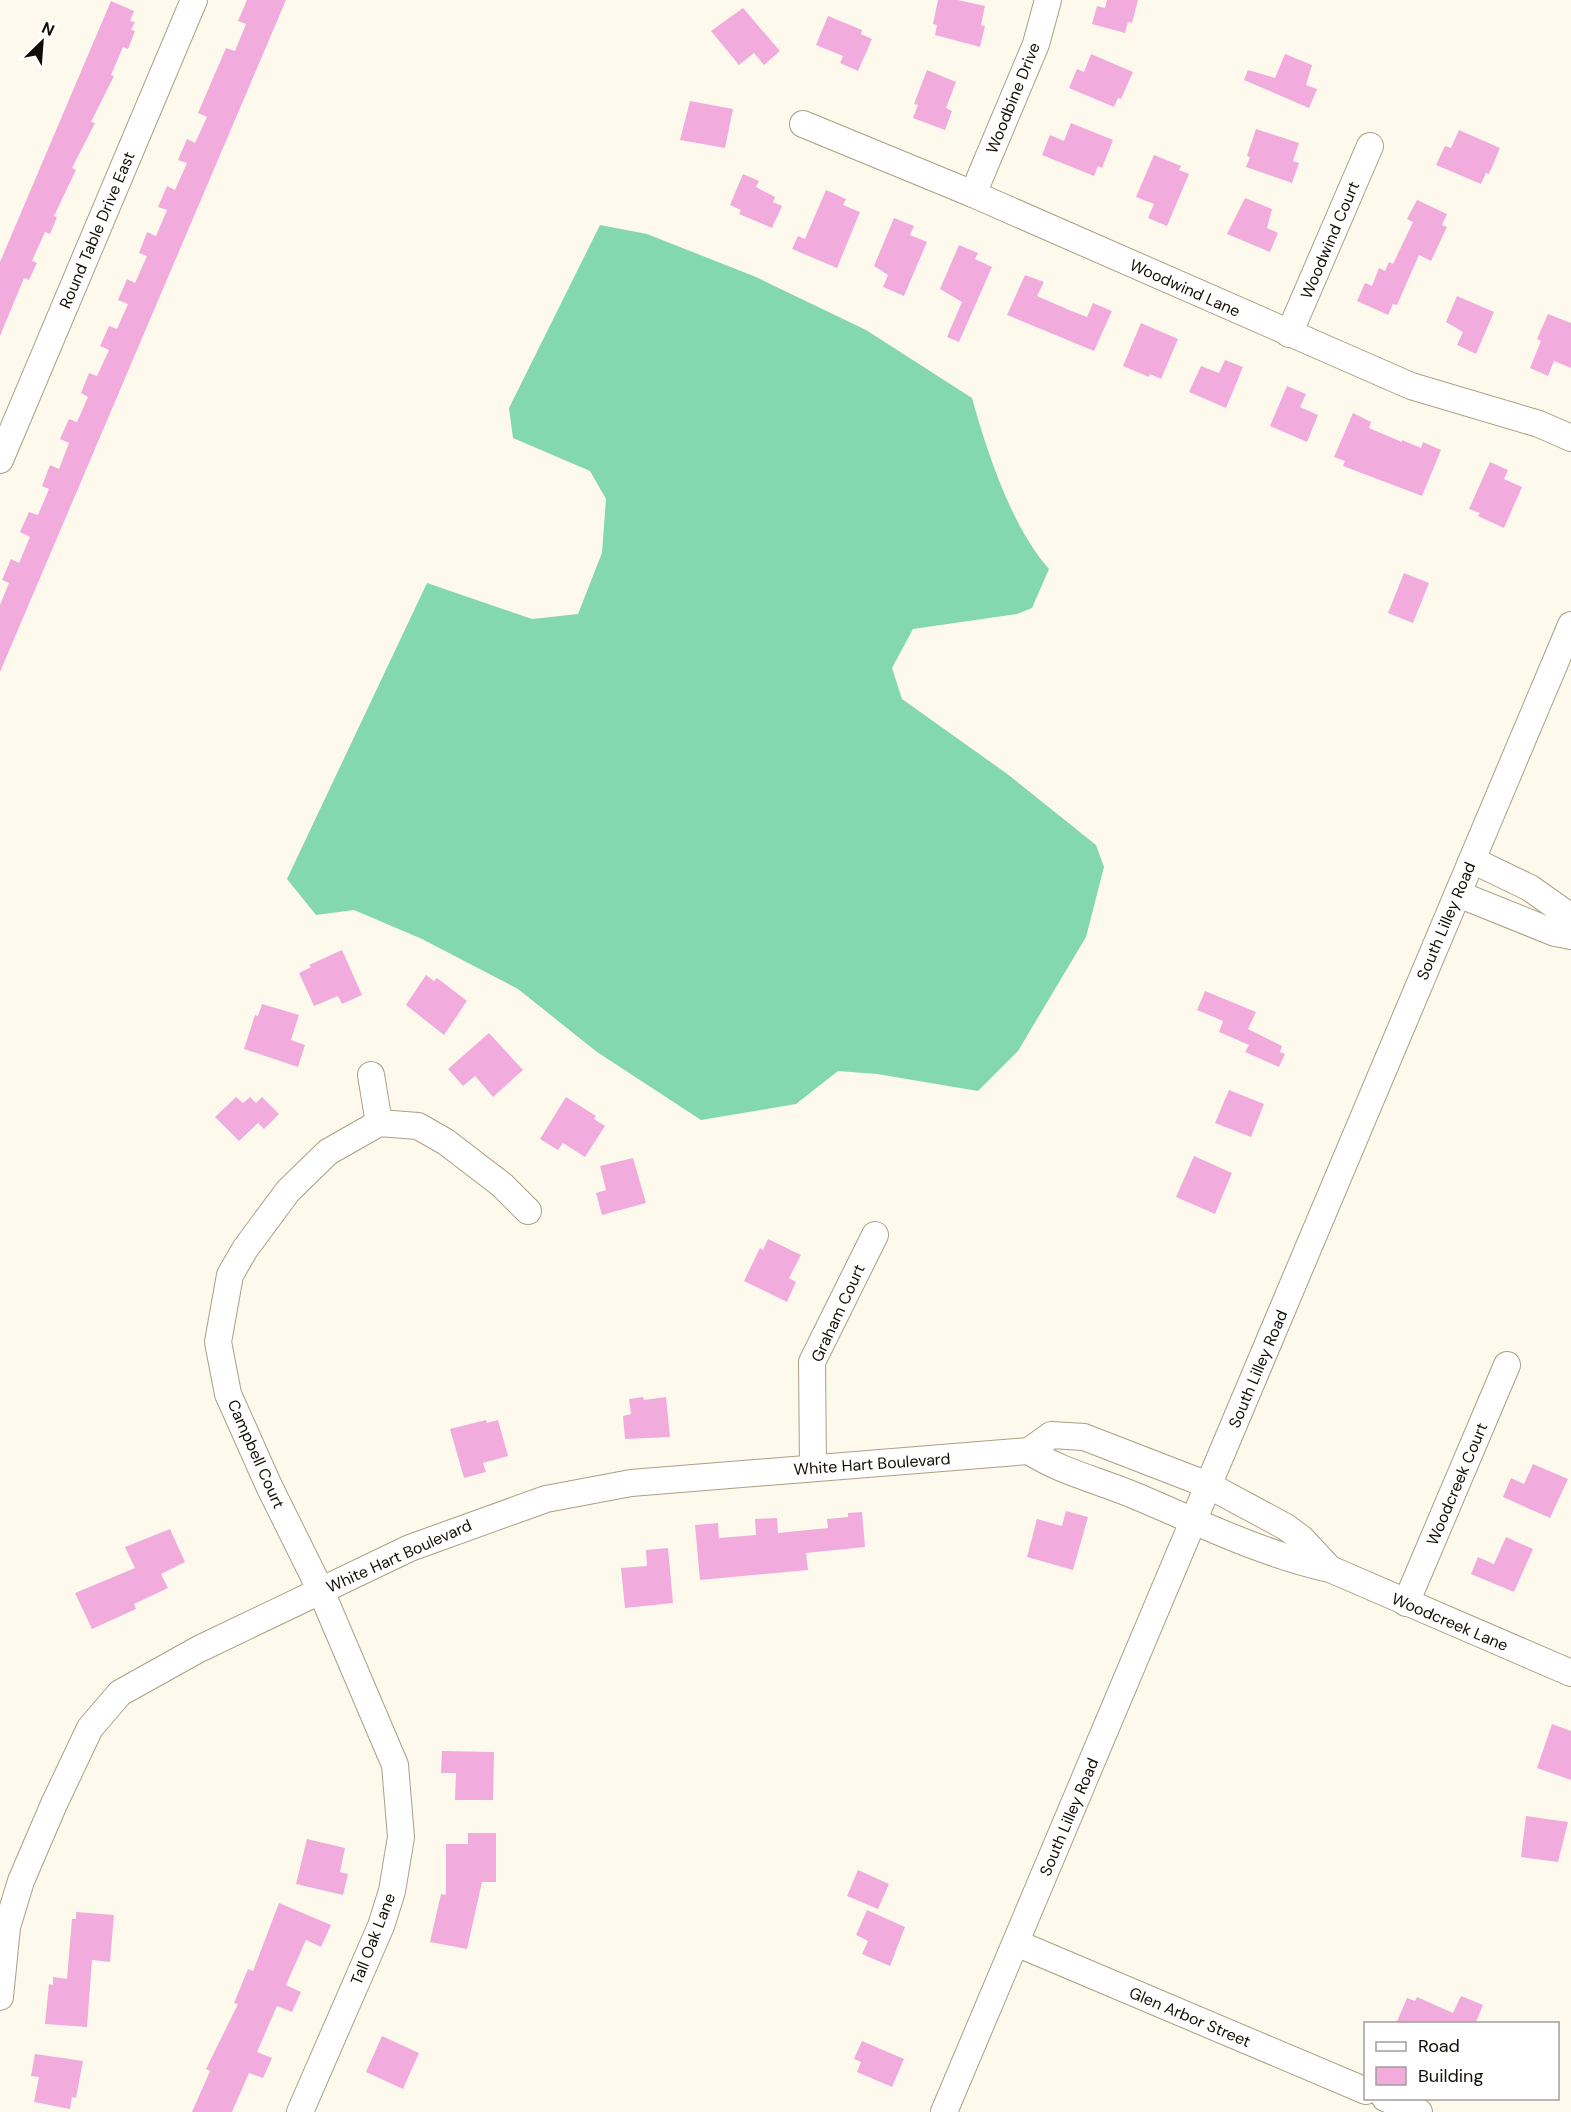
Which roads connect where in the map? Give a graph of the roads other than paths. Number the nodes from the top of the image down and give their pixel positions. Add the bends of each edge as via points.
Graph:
1 (194, 0) edge
2 (1048, 0) edge
3 (803, 124) dead end
4 (1370, 146) dead end
5 (973, 194) junction
6 (1290, 334) junction
7 (1571, 438) edge
8 (0, 460) edge
9 (1571, 626) edge
10 (1472, 860) junction
11 (1458, 894) junction
12 (1571, 918) edge
13 (1571, 936) edge
14 (371, 1075) dead end
15 (380, 1123) junction
16 (528, 1211) dead end
17 (875, 1235) dead end
18 (1507, 1365) dead end
19 (1029, 1451) junction
20 (813, 1467) junction
21 (1208, 1485) junction
22 (1192, 1519) junction
23 (1330, 1569) junction
24 (321, 1591) junction
25 (1406, 1603) junction
26 (1571, 1673) edge
27 (1016, 1943) junction
28 (0, 1997) edge
29 (1364, 2091) edge
30 (1390, 2100) edge
31 (300, 2112) edge
32 (944, 2112) edge
33 (1419, 2112) edge

1 - 8 street, Round Table Drive East
2 - 5 street, Woodbine Drive via 1036,44
3 - 5 street, Woodwind Lane
4 - 6 street, Woodwind Court
5 - 6 street, Woodwind Lane
6 - 7 street, Woodwind Lane via 1411,386 1539,424
9 - 10 street, South Lilley Road
10 - 11 street, South Lilley Road
10 - 12 street via 1530,888
11 - 13 street
11 - 21 street, South Lilley Road
14 - 15 street
15 - 16 street via 418,1126 446,1142
15 - 24 street, Campbell Court via 328,1152 288,1191 244,1249 230,1275 218,1342 228,1394
17 - 20 street, Graham Court via 812,1362
18 - 25 street, Woodcreek Court
19 - 20 street, White Hart Boulevard
19 - 21 street, White Hart Boulevard via 1051,1435 1084,1437
19 - 22 street via 1045,1461
20 - 24 street, White Hart Boulevard via 631,1484 546,1499 410,1548
21 - 22 street, South Lilley Road
21 - 23 street, Woodcreek Lane via 1286,1527
22 - 23 street, Woodcreek Lane via 1288,1560
22 - 27 street, South Lilley Road
23 - 25 street, Woodcreek Lane
24 - 28 street, White Hart Boulevard via 199,1649 120,1694 90,1728 21,1881 7,1927
24 - 31 street, Tall Oak Lane via 395,1765 401,1838 381,1926
25 - 26 street, Woodcreek Lane
27 - 29 street, Glen Arbor Street
27 - 32 street, South Lilley Road
30 - 33 street

